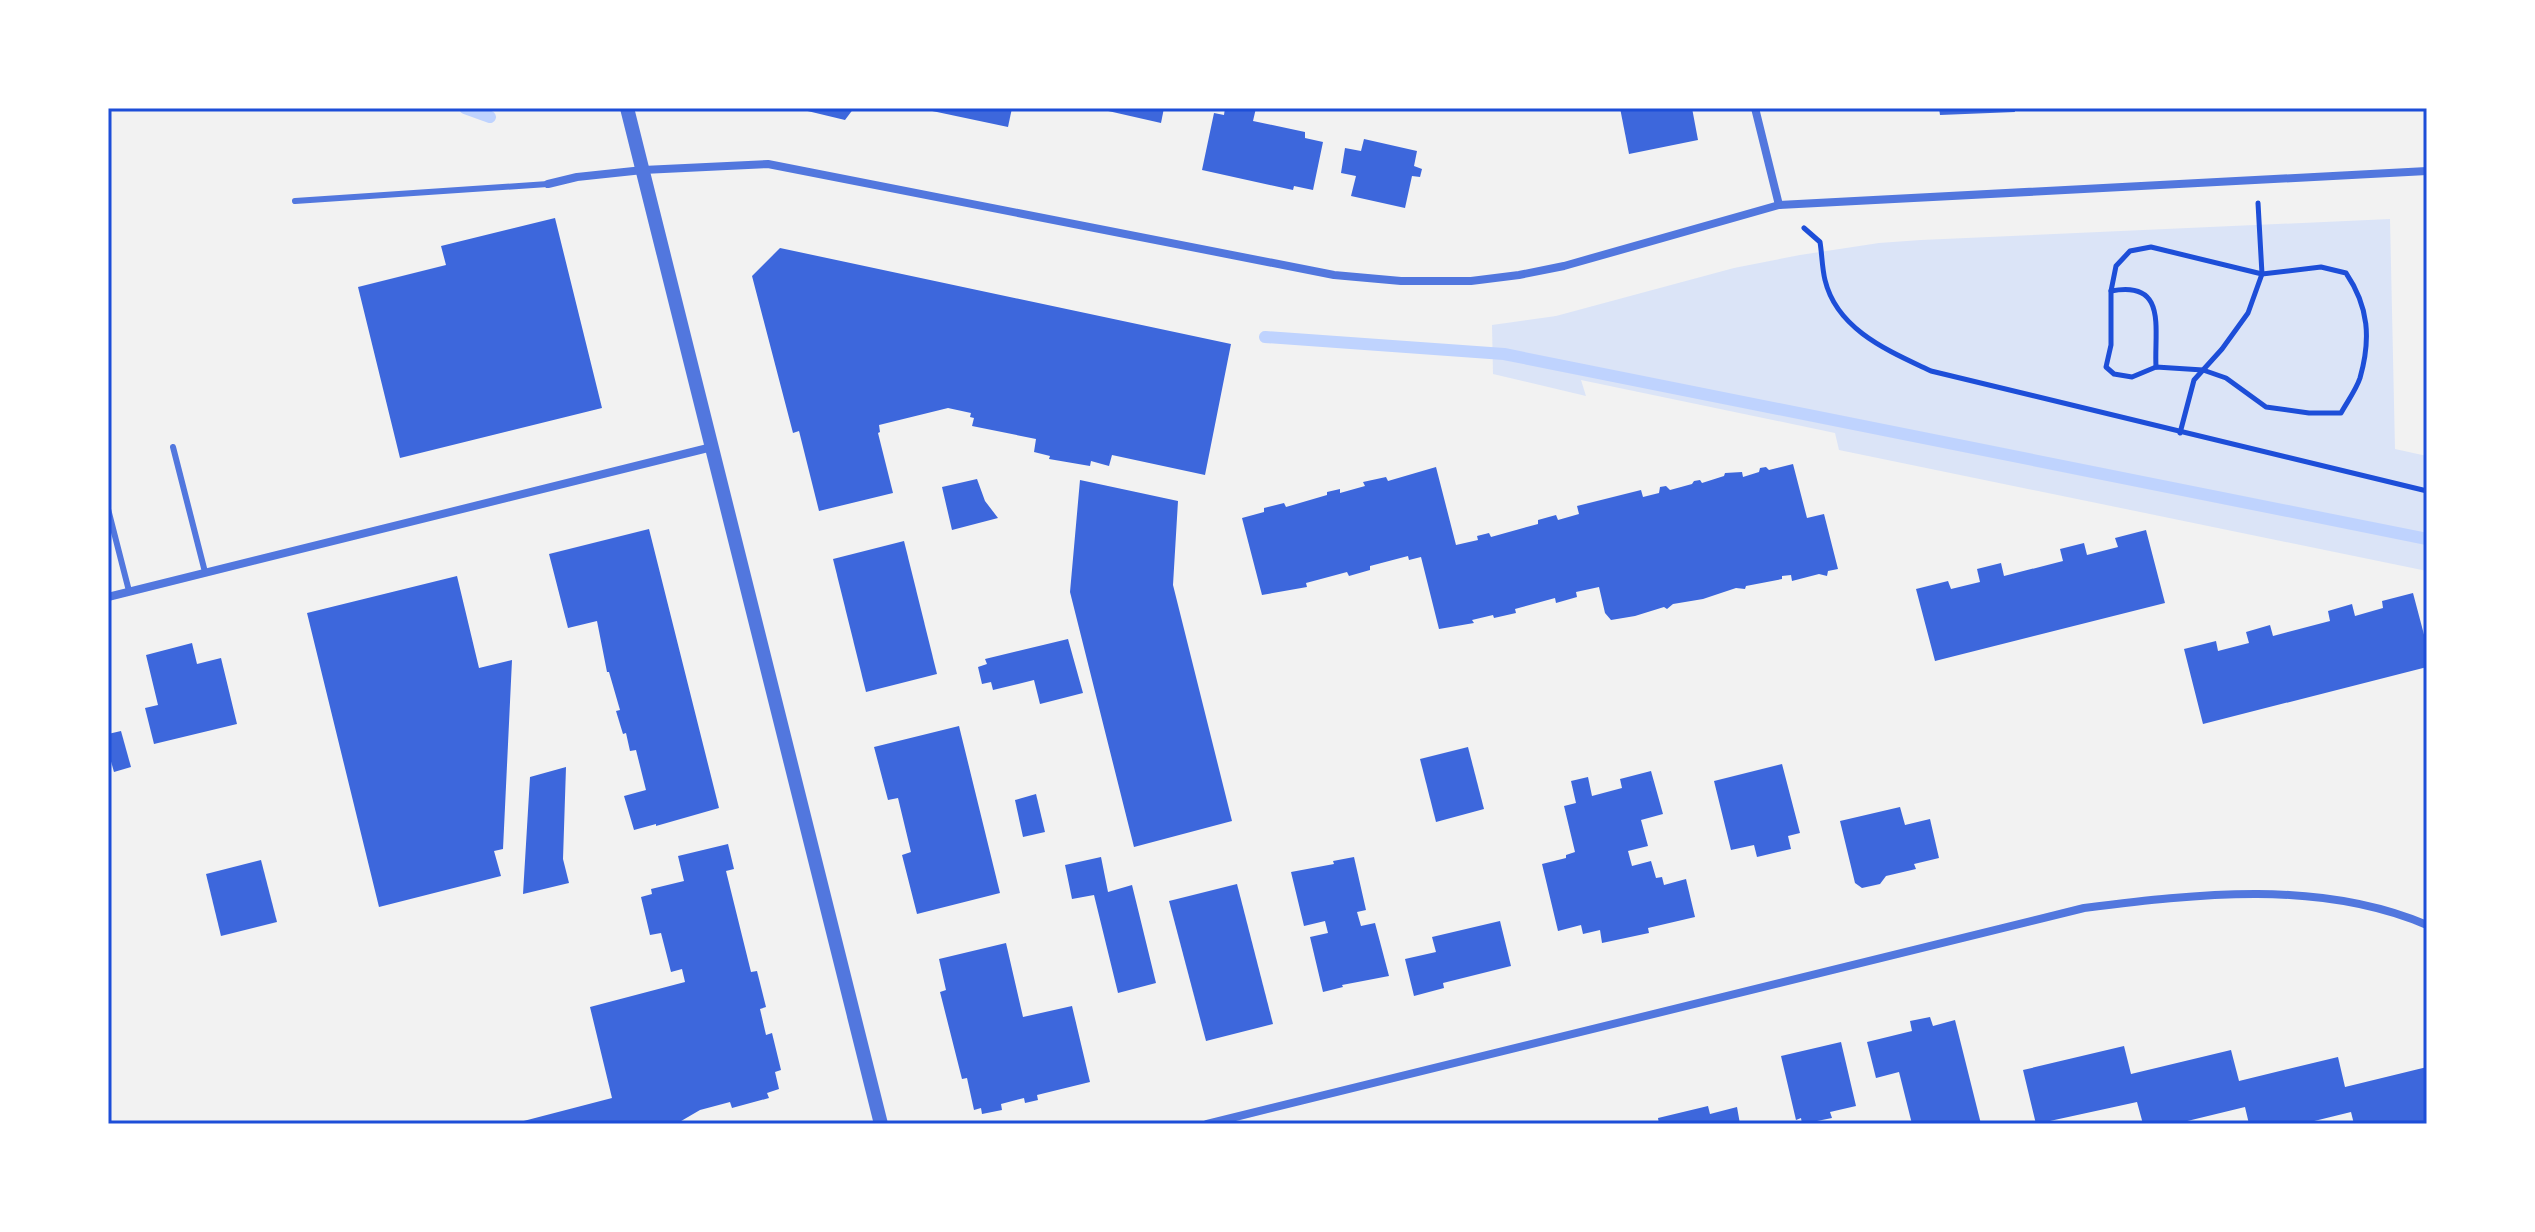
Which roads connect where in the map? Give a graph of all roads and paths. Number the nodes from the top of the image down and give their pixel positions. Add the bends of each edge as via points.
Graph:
1 (627, 108) edge
2 (1755, 108) edge
3 (643, 170) junction
4 (2427, 171) edge
5 (2256, 178) junction
6 (548, 184) joint
7 (295, 201) dead end
8 (1779, 205) junction
9 (2262, 274) junction
10 (2111, 291) junction
11 (2156, 367) junction
12 (2203, 370) junction
13 (2180, 433) junction
14 (173, 447) dead end
15 (712, 447) junction
16 (2427, 491) edge
17 (109, 513) edge
18 (205, 572) junction
19 (129, 591) junction
20 (108, 597) edge
21 (2427, 925) edge
22 (881, 1124) edge
23 (1207, 1124) edge

1 - 3 street
2 - 8 street
3 - 6 street
3 - 8 street via 768,164 1334,275 1401,281 1471,281 1564,266
3 - 15 street
4 - 5 street
5 - 8 street
5 - 9 path
6 - 7 lane
8 - 13 path via 1820,242 1825,281 1840,313 1876,345 1931,371
9 - 10 path via 2151,247 2130,251 2116,266
9 - 12 path via 2248,313
9 - 12 path via 2321,267 2346,273 2360,294 2367,332 2360,380 2341,413 2266,407 2226,378
10 - 11 path via 2126,288 2145,294 2156,309
10 - 11 path via 2106,367 2132,377
11 - 12 path
12 - 13 path via 2194,380
13 - 16 path
14 - 18 lane
15 - 18 street
15 - 22 street
17 - 19 lane
18 - 19 street
19 - 20 street
21 - 23 street via 2342,900 2257,893 2084,908

